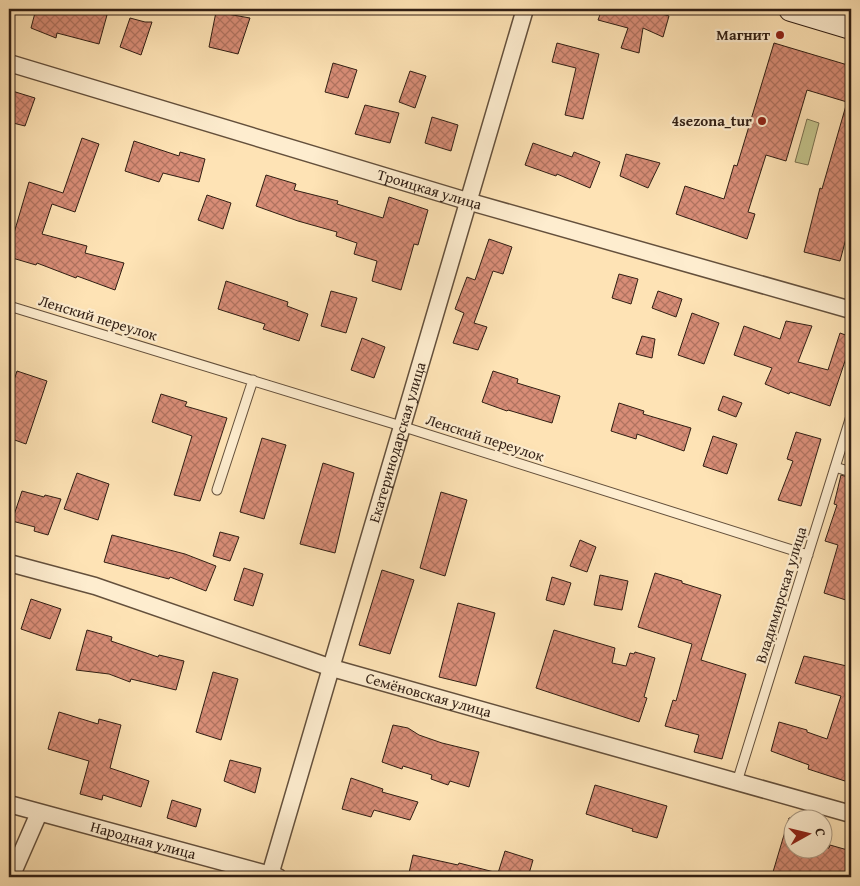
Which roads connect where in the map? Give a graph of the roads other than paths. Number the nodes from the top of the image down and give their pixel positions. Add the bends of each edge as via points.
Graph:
1 (525, 9) edge
2 (791, 9) edge
3 (851, 27) edge
4 (9, 62) edge
5 (467, 201) junction
6 (9, 306) edge
7 (851, 310) edge
8 (253, 380) junction
9 (851, 416) edge
10 (402, 426) junction
11 (836, 467) junction
12 (851, 472) edge
13 (217, 490) dead end
14 (808, 555) junction
15 (9, 564) edge
16 (332, 668) junction
17 (737, 782) junction
18 (9, 804) edge
19 (39, 813) junction
20 (851, 814) edge
21 (274, 876) edge
22 (11, 877) edge

1 - 5 street, Екатеринодарская улица
2 - 3 street
4 - 5 street, Троицкая улица
5 - 7 street, Троицкая улица
5 - 10 street, Екатеринодарская улица
6 - 8 lane, Ленский переулок
8 - 10 lane, Ленский переулок
8 - 13 lane
9 - 11 lane, Владимирская улица
10 - 14 lane, Ленский переулок
10 - 16 street, Екатеринодарская улица
11 - 12 lane
11 - 14 lane, Владимирская улица
14 - 17 lane, Владимирская улица
15 - 16 street, Семёновская улица via 95,586
16 - 17 street, Семёновская улица
16 - 21 street, Екатеринодарская улица
17 - 20 street, Семёновская улица
18 - 19 street, Народная улица
19 - 21 street, Народная улица
19 - 22 street

